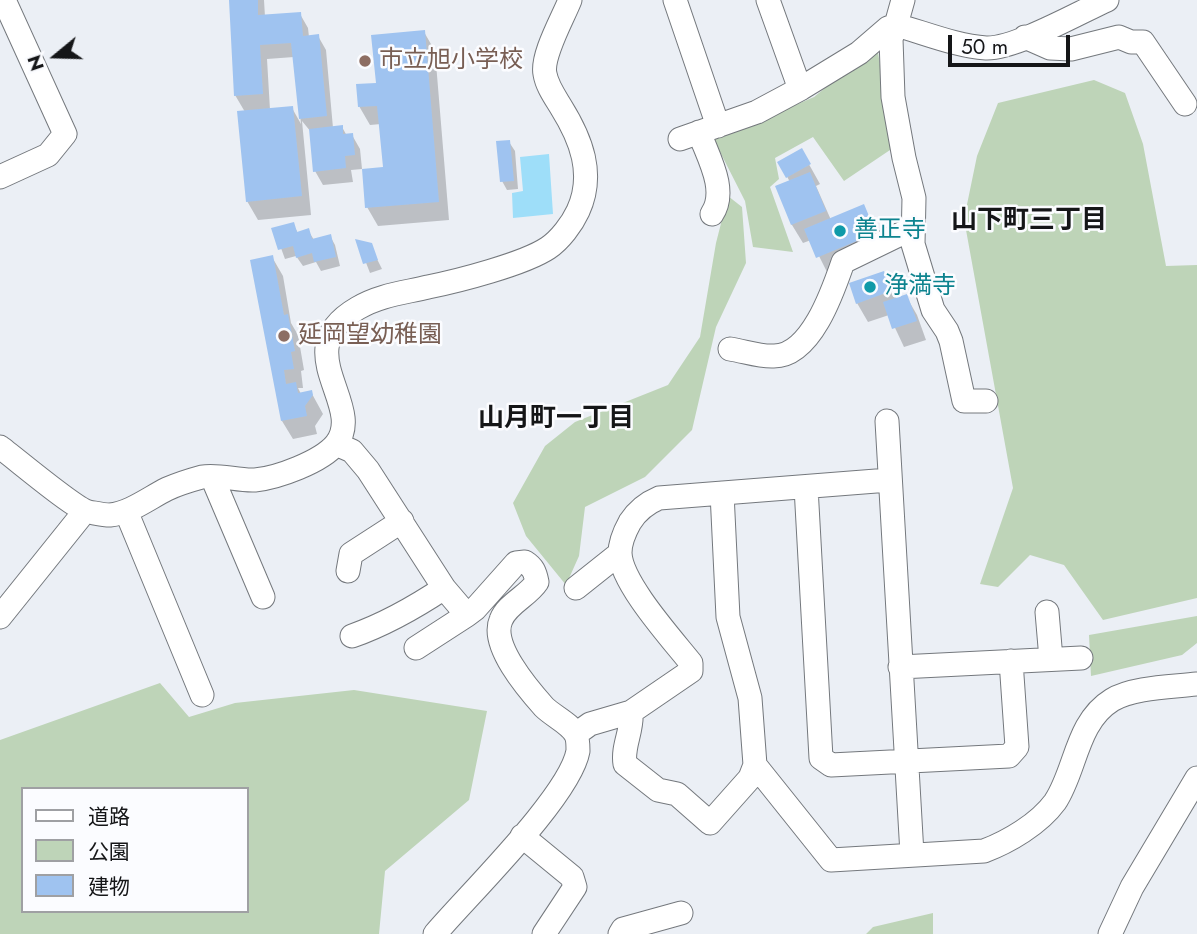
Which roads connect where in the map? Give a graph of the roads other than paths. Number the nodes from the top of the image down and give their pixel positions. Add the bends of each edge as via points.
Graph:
1 (4, 0) edge
2 (570, 0) edge
3 (675, 0) edge
4 (768, 0) edge
5 (903, 0) edge
6 (1107, 0) edge
7 (896, 24) junction
8 (1025, 37) junction
9 (800, 89) junction
10 (1185, 104) dead end
11 (699, 132) junction
12 (0, 177) edge
13 (712, 214) dead end
14 (913, 228) junction
15 (752, 340) dead end
16 (730, 349) dead end
17 (771, 356) junction
18 (986, 401) dead end
19 (887, 421) dead end
20 (336, 444) junction
21 (0, 447) edge
22 (212, 477) junction
23 (889, 480) junction
24 (806, 487) junction
25 (722, 493) junction
26 (85, 511) junction
27 (126, 511) junction
28 (402, 521) junction
29 (620, 553) junction
30 (348, 570) dead end
31 (24, 588) junction
32 (444, 588) junction
33 (576, 588) dead end
34 (0, 593) edge
35 (263, 597) dead end
36 (1047, 612) dead end
37 (467, 615) junction
38 (0, 617) edge
39 (352, 636) dead end
40 (416, 648) dead end
41 (1081, 658) dead end
42 (1051, 659) junction
43 (1011, 661) junction
44 (900, 667) junction
45 (1197, 684) edge
46 (202, 695) dead end
47 (631, 712) junction
48 (576, 734) junction
49 (905, 760) junction
50 (755, 765) junction
51 (1197, 778) edge
52 (522, 836) junction
53 (912, 854) junction
54 (681, 913) dead end
55 (435, 934) edge
56 (544, 934) edge
57 (620, 934) edge
58 (1111, 934) edge

1 - 12 street via 65,134 48,155
2 - 20 street via 544,73 584,154 586,182 578,211 547,248 511,264 379,297 336,324 326,347 341,406 343,427
3 - 11 street
4 - 9 street
5 - 7 street
6 - 8 street
7 - 8 street via 987,48
7 - 9 street
7 - 14 street via 891,39 893,97 914,198
8 - 10 street via 1050,48 1071,49 1119,37 1143,42
9 - 11 street via 757,112
11 - 13 street via 719,189
14 - 17 street via 843,262 810,335 798,346
14 - 18 street via 913,244 933,310 951,341 964,401
15 - 17 street
16 - 17 street
19 - 23 street
20 - 22 street via 286,473 255,480
20 - 28 street via 352,451
21 - 26 street
22 - 27 street via 169,488
22 - 35 street
23 - 24 street
23 - 44 street
24 - 25 street
24 - 49 street via 821,758 831,765
25 - 29 street via 650,502 624,531
25 - 50 street via 728,617 750,698
26 - 27 street via 109,515
26 - 31 street
27 - 46 street
28 - 30 street via 351,554
28 - 32 street
29 - 33 street
29 - 47 street via 631,583 691,663 691,671
31 - 34 street
31 - 38 street
32 - 37 street
32 - 39 street via 412,610
36 - 42 street
37 - 40 street
37 - 48 street via 516,563 531,566 537,582 500,620 499,637 525,683 545,708
41 - 42 street
42 - 43 street
43 - 44 street
43 - 49 street via 1017,747 1009,756
44 - 49 street
45 - 53 street via 1134,692 1099,709 1055,802 1000,845 984,851
47 - 48 street via 590,724
47 - 50 street via 625,764 658,790 677,794 710,823 750,778
48 - 52 street via 578,749 571,772
49 - 53 street
50 - 53 street via 831,860
51 - 58 street via 1132,887
52 - 55 street
52 - 56 street via 572,877 575,887
54 - 57 street via 623,929

